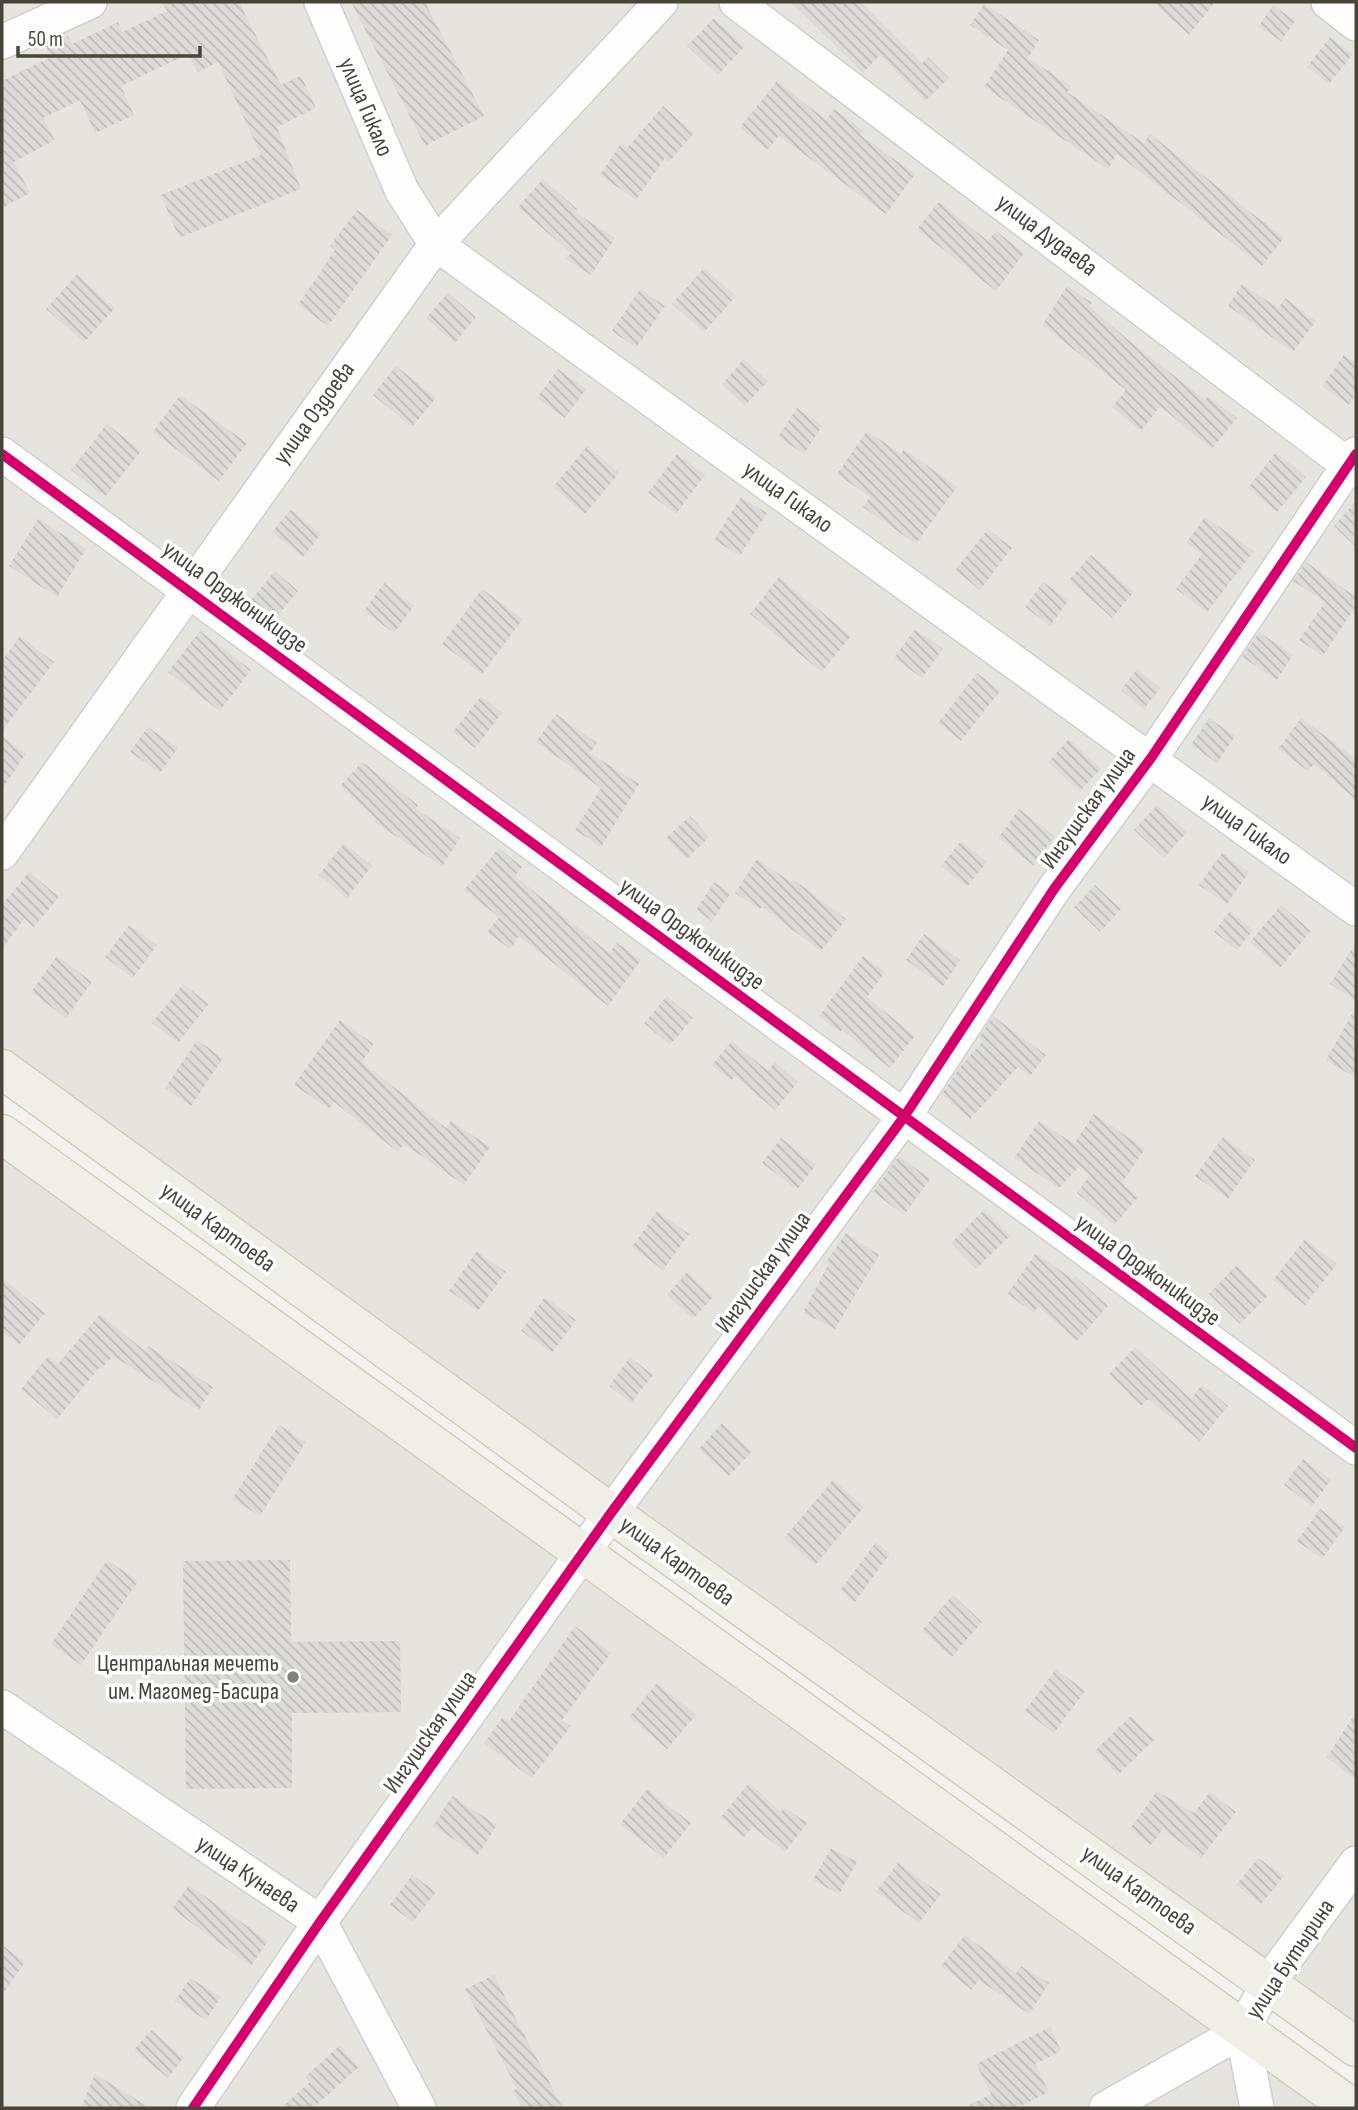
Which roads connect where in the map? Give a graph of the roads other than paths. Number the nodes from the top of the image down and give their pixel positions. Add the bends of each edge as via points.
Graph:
1 (90, 2) edge
2 (321, 2) edge
3 (661, 2) edge
4 (736, 2) edge
5 (1328, 2) edge
6 (1356, 24) edge
7 (2, 42) edge
8 (436, 244) junction
9 (2, 454) edge
10 (1354, 463) edge
11 (189, 588) junction
12 (1151, 758) junction
13 (2, 853) edge
14 (1356, 909) edge
15 (2, 1069) edge
16 (904, 1117) junction
17 (2, 1134) edge
18 (1356, 1448) edge
19 (611, 1513) junction
20 (582, 1554) junction
21 (2, 1707) edge
22 (1356, 1863) edge
23 (320, 1922) junction
24 (1268, 1983) junction
25 (1242, 2031) junction
26 (1356, 2047) edge
27 (193, 2108) edge
28 (419, 2108) edge
29 (1106, 2108) edge
30 (1257, 2108) edge
31 (1352, 2108) edge

1 - 7 street
2 - 8 street, улица Гикало via 402,191
3 - 8 street, улица Оздоева
4 - 10 street, улица Дудаева
5 - 6 street
8 - 11 street, улица Оздоева
8 - 12 street, улица Гикало
9 - 11 street, улица Орджоникидзе
10 - 12 street, Ингушская улица
11 - 13 street, улица Оздоева
11 - 16 street, улица Орджоникидзе
12 - 14 street, улица Гикало
12 - 16 street, Ингушская улица via 1054,889
15 - 19 main road, улица Картоева
16 - 18 street, улица Орджоникидзе
16 - 19 street, Ингушская улица
17 - 20 main road, улица Картоева
19 - 20 street, Ингушская улица
19 - 24 main road, улица Картоева
20 - 23 street, Ингушская улица
20 - 25 main road, улица Картоева
21 - 23 street, улица Кунаева
22 - 24 street, улица Бутырина
23 - 27 street, Ингушская улица
23 - 28 street, улица Кунаева
24 - 25 street, улица Бутырина
24 - 26 main road, улица Картоева
25 - 29 street, улица Бутырина
25 - 30 street
25 - 31 main road, улица Картоева

